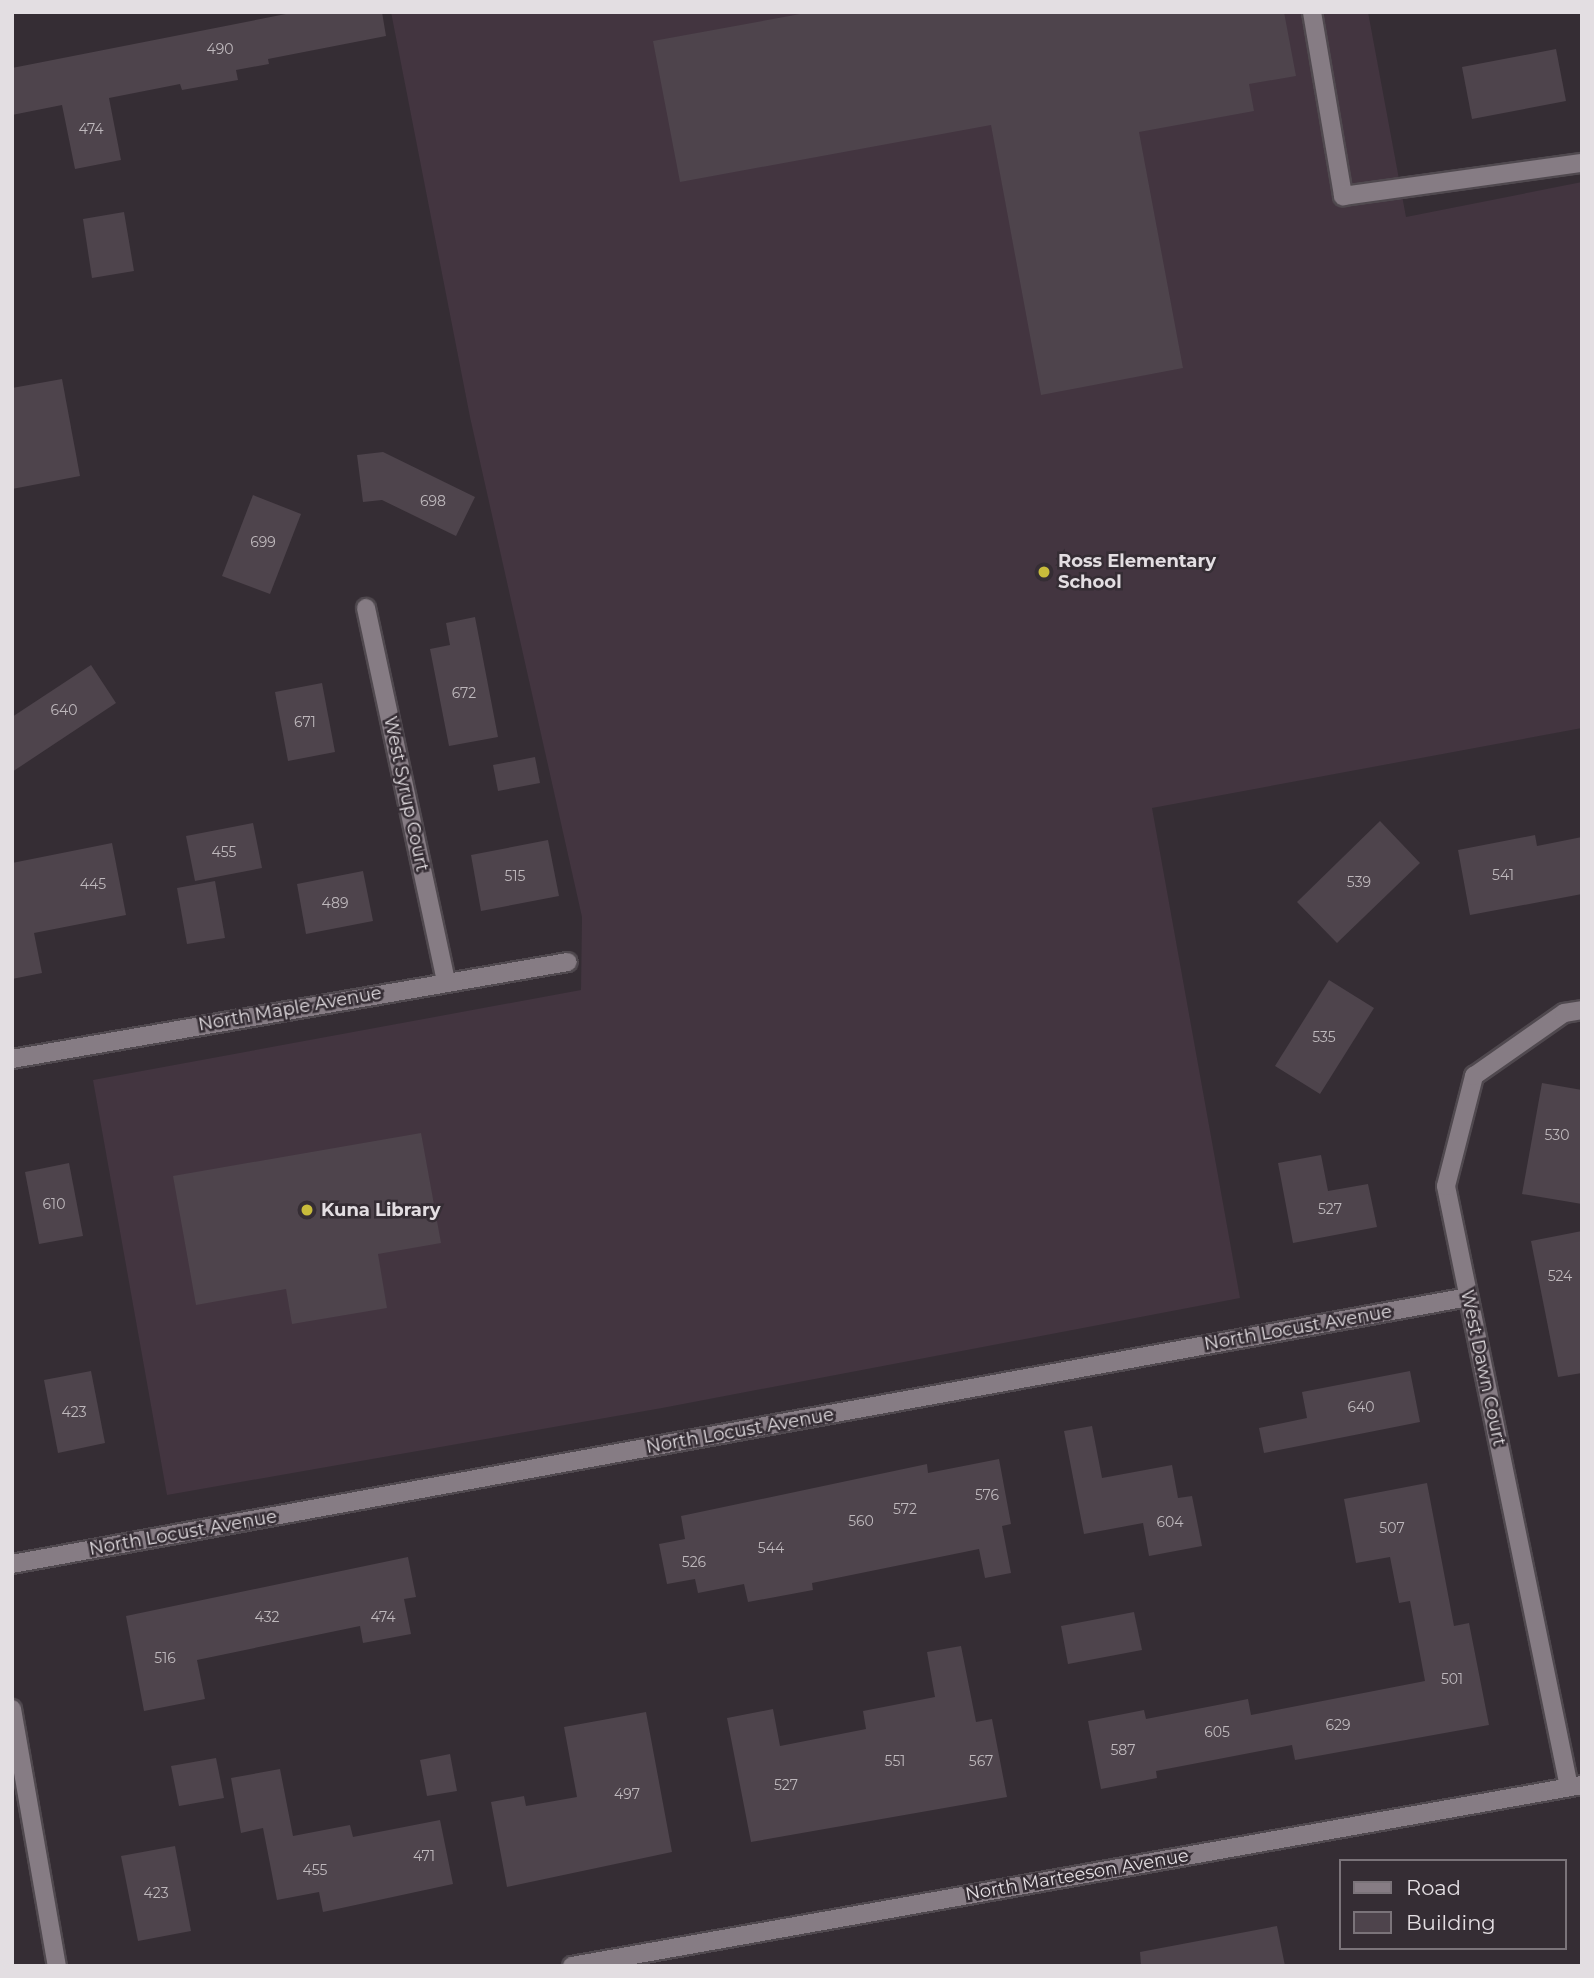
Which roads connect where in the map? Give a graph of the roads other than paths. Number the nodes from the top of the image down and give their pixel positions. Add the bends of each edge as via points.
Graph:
1 (1312, 12) edge
2 (1582, 163) edge
3 (366, 608) dead end
4 (568, 962) dead end
5 (446, 981) junction
6 (1582, 1010) edge
7 (12, 1059) edge
8 (1468, 1297) junction
9 (12, 1564) edge
10 (12, 1709) edge
11 (17, 1774) edge
12 (1575, 1786) edge
13 (57, 1966) edge
14 (572, 1966) edge

1 - 2 street via 1343,197
3 - 5 street, West Syrup Court
4 - 5 street, North Maple Avenue
5 - 7 street, North Maple Avenue
6 - 8 street, West Dawn Court via 1564,1013 1474,1076 1446,1186
8 - 9 street, North Locust Avenue
8 - 12 street, West Dawn Court
10 - 11 street
11 - 13 street
12 - 14 street, North Marteeson Avenue

